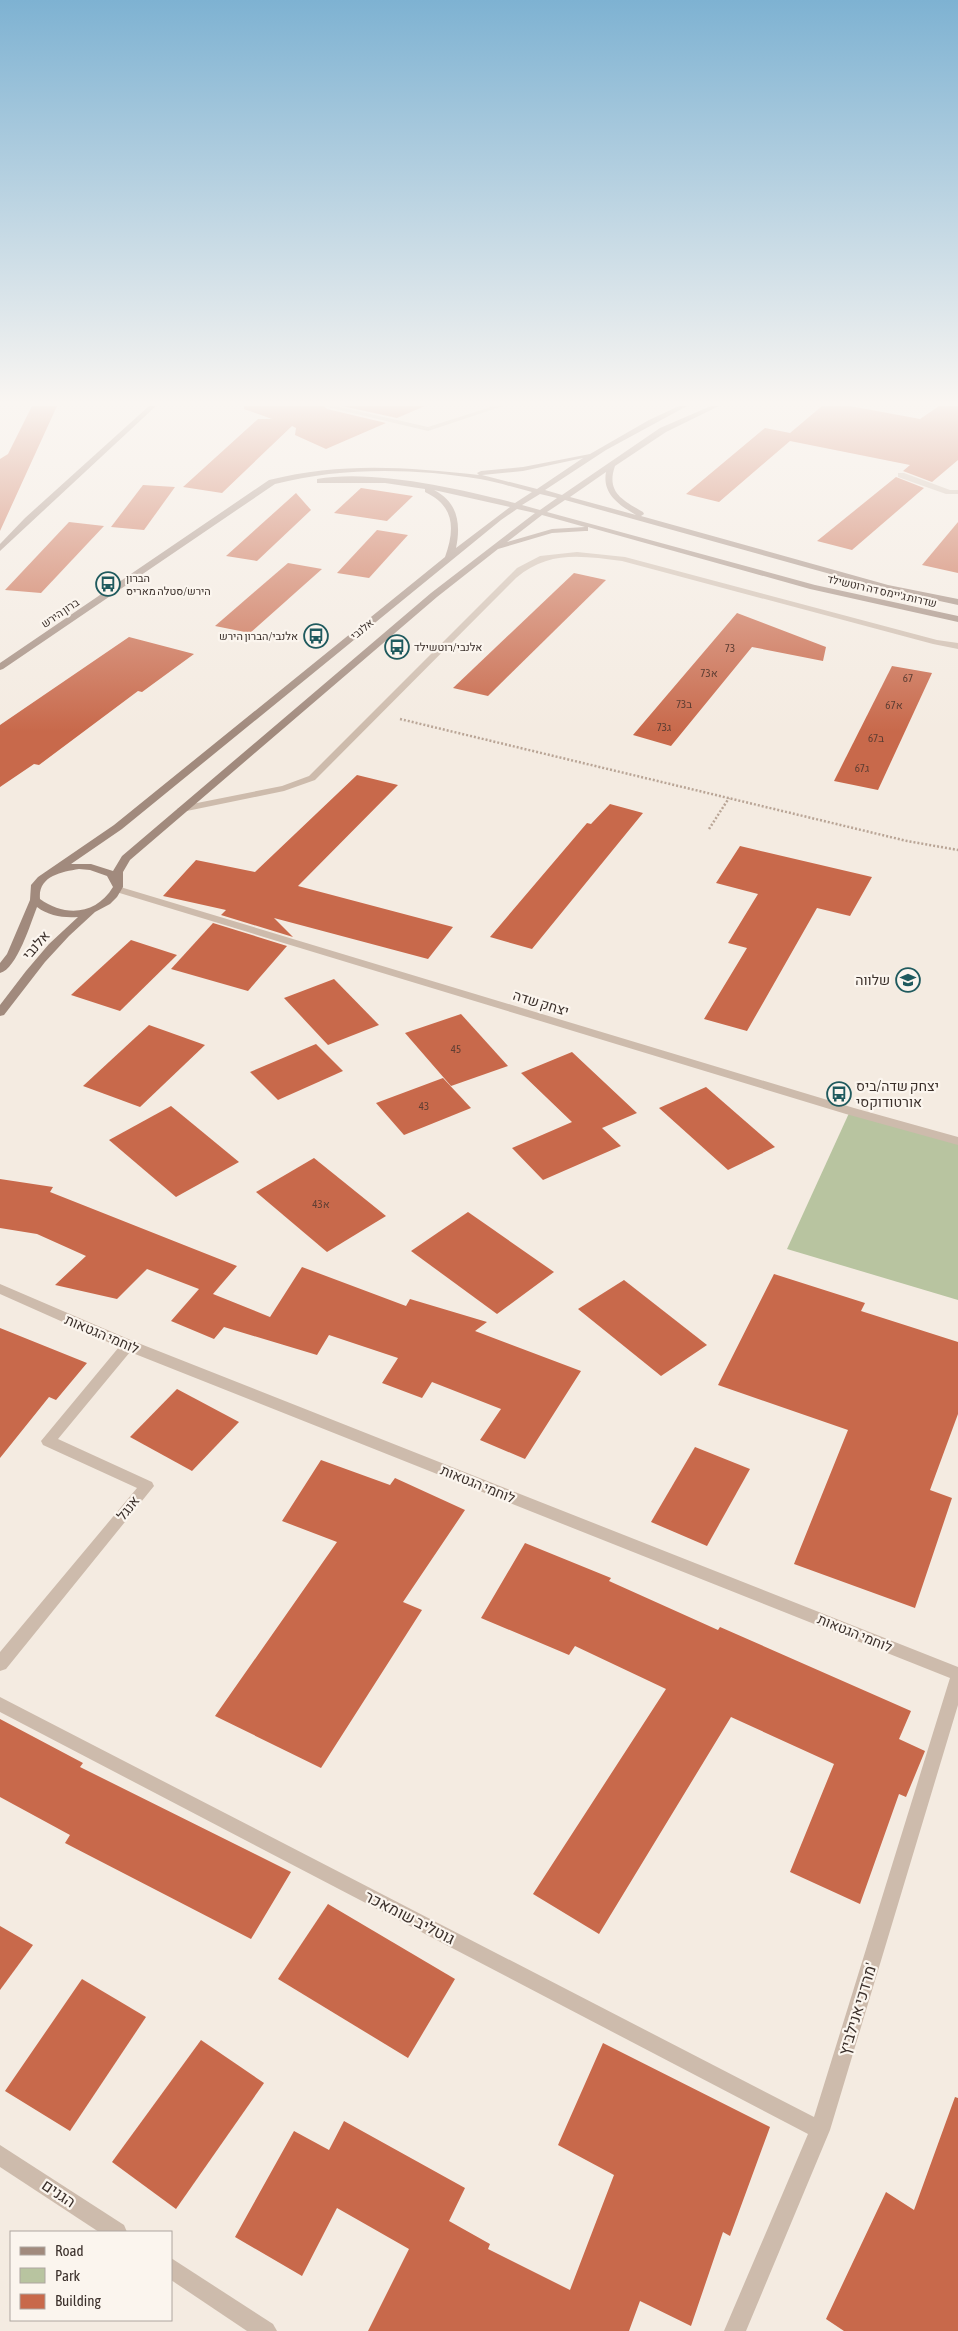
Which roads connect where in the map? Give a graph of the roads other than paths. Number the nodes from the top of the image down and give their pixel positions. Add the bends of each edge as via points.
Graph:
1 (34, 515) edge
2 (226, 515) edge
3 (454, 515) edge
4 (505, 515) edge
5 (536, 515) edge
6 (550, 515) edge
7 (627, 515) edge
8 (641, 515) edge
9 (653, 522) junction
10 (617, 533) junction
11 (0, 550) edge
12 (478, 559) junction
13 (447, 561) junction
14 (958, 602) edge
15 (958, 619) edge
16 (958, 646) edge
17 (0, 667) edge
18 (182, 809) junction
19 (53, 872) junction
20 (117, 886) junction
21 (35, 900) junction
22 (102, 905) junction
23 (0, 970) edge
24 (0, 1013) edge
25 (958, 1141) edge
26 (0, 1289) edge
27 (128, 1345) junction
28 (0, 1664) edge
29 (958, 1674) edge
30 (958, 1678) edge
31 (0, 1704) edge
32 (820, 2130) junction
33 (0, 2155) edge
34 (115, 2231) edge
35 (172, 2269) edge
36 (266, 2331) edge
37 (735, 2331) edge

1 - 11 street
2 - 17 street, ברון הירש
3 - 13 street via 456,537
4 - 13 street, אלנבי
5 - 12 street, אלנבי
6 - 10 street, שדרות ג'יימס דה רוטשילד
7 - 9 street, שדרות ג'יימס דה רוטשילד
8 - 9 street
9 - 14 street, שדרות ג'יימס דה רוטשילד via 887,587
10 - 12 street via 560,530 518,540
10 - 15 street, שדרות ג'יימס דה רוטשילד via 798,583
12 - 18 street, אלנבי
13 - 19 street, אלנבי via 118,826
16 - 18 street via 622,559 596,555 554,556 530,562 513,576 312,778 284,788
18 - 20 street, אלנבי via 126,858 118,872
19 - 20 street, אלנבי via 91,867 111,874
19 - 21 street, אלנבי via 36,885 33,892
20 - 22 street, אלנבי via 110,900
20 - 25 street, יצחק שדה via 850,1111
21 - 22 street, אלנבי via 51,911 64,913 86,912
21 - 23 street, אלנבי via 12,955
22 - 24 street, אלנבי via 79,919 46,954
26 - 27 street, לוחמי הגטאות
27 - 28 street, אנגל via 48,1441 147,1486
27 - 29 street, לוחמי הגטאות
30 - 32 street, מרדכי אנילביץ'
31 - 32 street, גוטליב שומאכר
32 - 37 street, מרדכי אנילביץ'
33 - 34 street, הגנים
35 - 36 street

